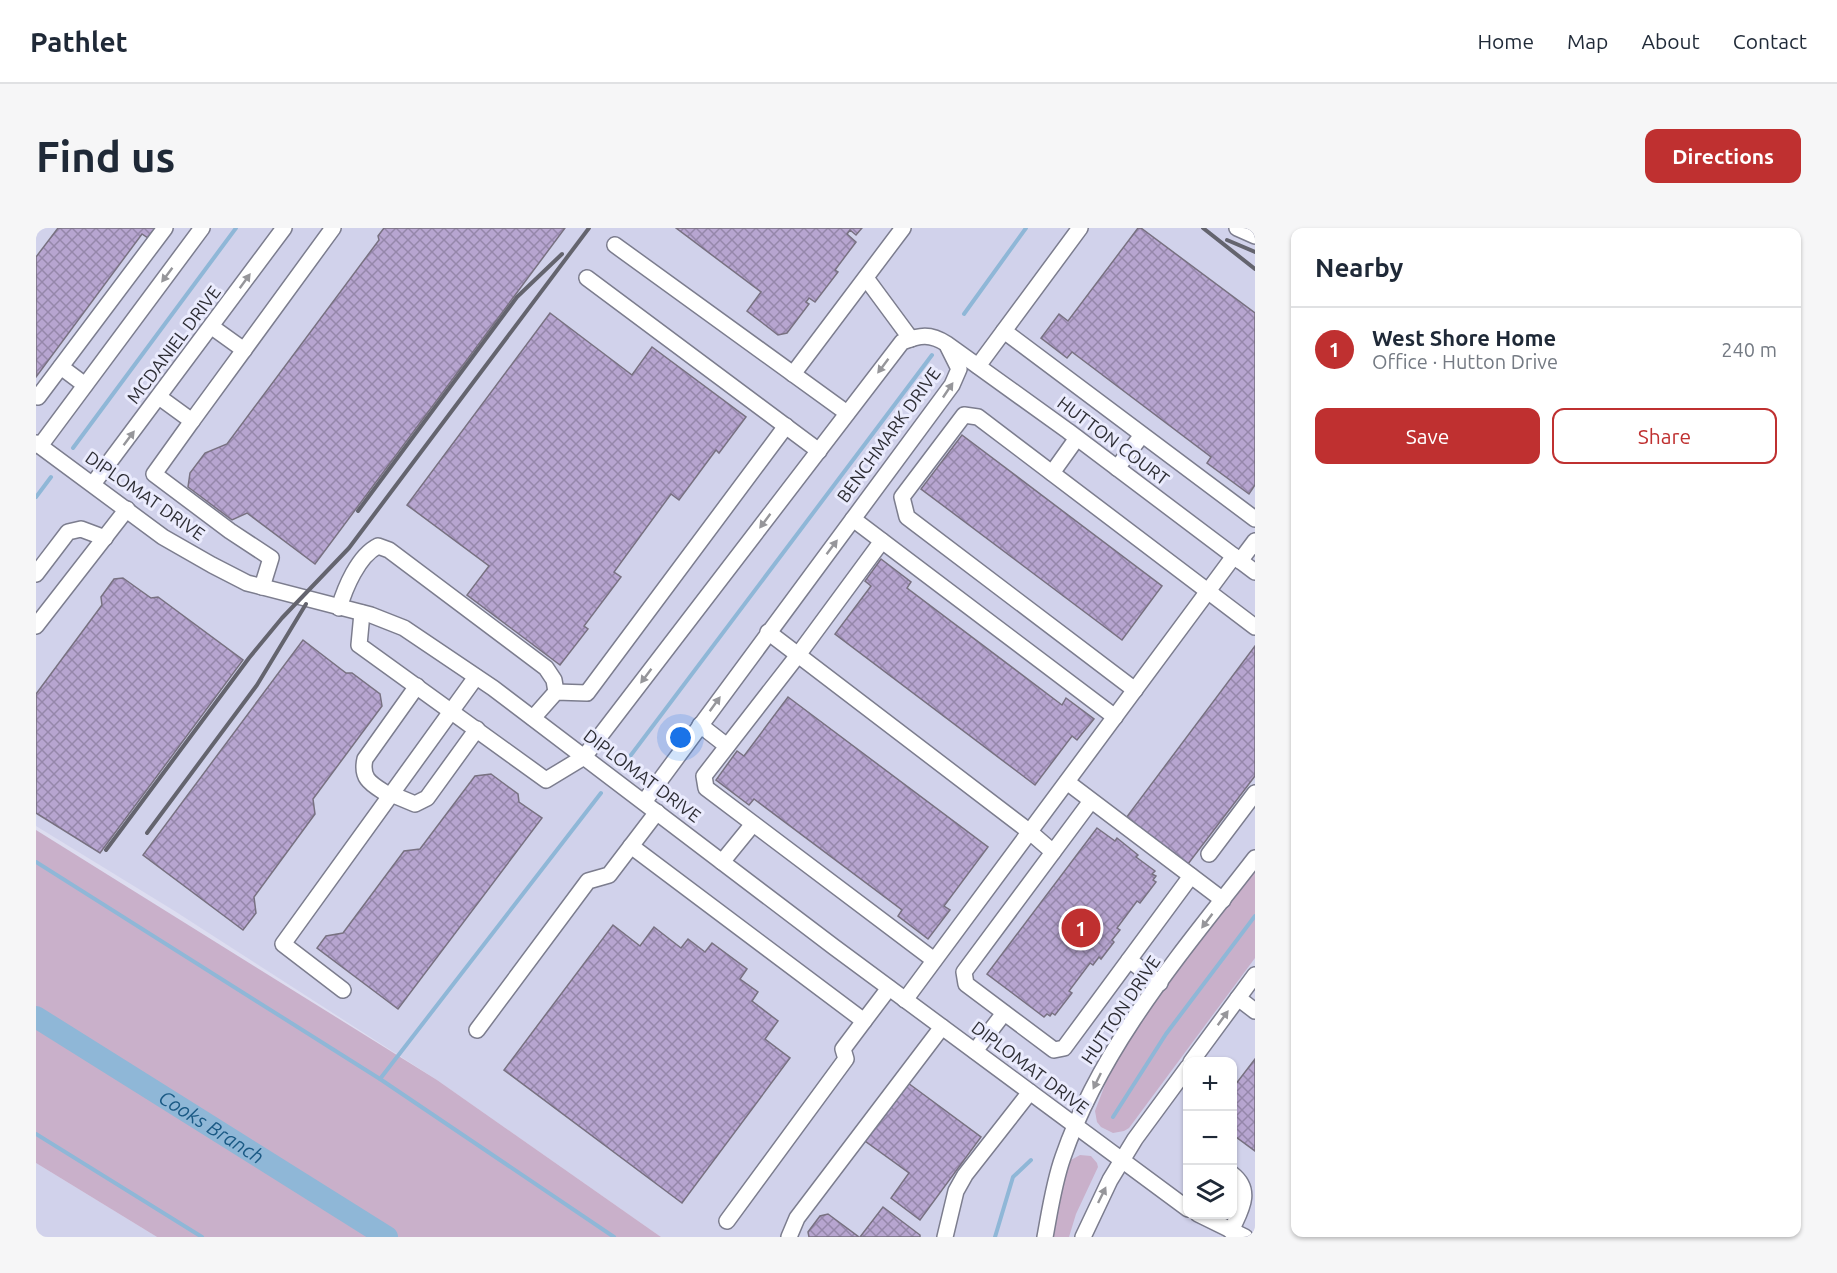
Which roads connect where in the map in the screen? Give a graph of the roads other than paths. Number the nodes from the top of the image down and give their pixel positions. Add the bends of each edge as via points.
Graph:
1 (165, 228) edge
2 (202, 228) edge
3 (284, 228) edge
4 (903, 228) edge
5 (1080, 228) edge
6 (1237, 228) edge
7 (327, 230) edge
8 (1255, 236) edge
9 (615, 245) dead end
10 (587, 278) dead end
11 (866, 278) junction
12 (212, 327) junction
13 (1004, 331) junction
14 (910, 339) junction
15 (947, 344) junction
16 (243, 350) junction
17 (978, 366) junction
18 (61, 367) junction
19 (793, 374) junction
20 (86, 385) junction
21 (38, 397) dead end
22 (159, 397) junction
23 (847, 413) junction
24 (192, 421) junction
25 (786, 426) junction
26 (1142, 435) junction
27 (1077, 438) junction
28 (38, 444) edge
29 (819, 451) junction
30 (1117, 468) junction
31 (1052, 473) junction
32 (880, 482) junction
33 (93, 484) junction
34 (902, 497) junction
35 (127, 509) junction
36 (853, 519) junction
37 (1255, 519) edge
38 (105, 538) junction
39 (882, 541) junction
40 (1255, 541) edge
41 (1237, 559) junction
42 (1255, 572) edge
43 (36, 574) edge
44 (262, 587) junction
45 (1208, 591) junction
46 (339, 608) junction
47 (362, 613) junction
48 (36, 626) edge
49 (1255, 627) edge
50 (768, 632) junction
51 (798, 655) junction
52 (476, 677) junction
53 (417, 686) junction
54 (1135, 690) junction
55 (556, 692) junction
56 (452, 711) junction
57 (1115, 717) junction
58 (533, 718) junction
59 (700, 725) junction
60 (477, 729) junction
61 (727, 746) junction
62 (584, 757) junction
63 (1066, 782) junction
64 (1255, 793) edge
65 (390, 795) junction
66 (1091, 801) junction
67 (644, 802) junction
68 (657, 812) junction
69 (753, 824) junction
70 (1030, 832) junction
71 (631, 846) junction
72 (1053, 852) junction
73 (1209, 854) dead end
74 (1255, 858) edge
75 (722, 862) junction
76 (1191, 876) junction
77 (1223, 900) junction
78 (934, 960) junction
79 (1129, 960) junction
80 (1255, 975) edge
81 (1160, 983) junction
82 (889, 988) junction
83 (343, 990) dead end
84 (1238, 998) junction
85 (905, 1000) junction
86 (1255, 1011) edge
87 (1004, 1012) junction
88 (864, 1021) junction
89 (942, 1027) junction
90 (477, 1030) dead end
91 (975, 1051) junction
92 (1195, 1057) edge
93 (1183, 1079) edge
94 (1030, 1092) junction
95 (1075, 1126) junction
96 (1122, 1160) junction
97 (1237, 1179) edge
98 (1183, 1205) edge
99 (1206, 1219) edge
100 (727, 1221) dead end
101 (1238, 1234) edge
102 (789, 1237) edge
103 (945, 1237) edge
104 (1045, 1237) edge
105 (1083, 1237) edge

1 - 18 street
2 -> 20 street
12 -> 3 street, MCDANIEL DRIVE
4 - 11 street
5 - 13 street
6 - 8 street
7 - 16 street
9 - 19 street
10 - 25 street
11 - 14 street
11 - 19 street
12 - 16 street
12 - 22 street, MCDANIEL DRIVE
13 - 17 street
13 - 26 street
14 - 15 street, BENCHMARK DRIVE via 920,335 936,337
14 -> 23 street via 902,342
15 - 17 street, HUTTON COURT
32 -> 15 street, BENCHMARK DRIVE via 952,385 959,369
16 - 24 street
17 - 27 street, HUTTON COURT
18 - 20 street
18 - 21 street
19 - 23 street
20 - 28 street
22 - 24 street
33 -> 22 street, MCDANIEL DRIVE
23 - 29 street
24 - 44 street via 154,474 272,558
25 - 29 street
25 - 55 street via 587,693
26 - 30 street
26 - 37 street
27 - 30 street, HUTTON COURT
27 - 31 street
28 - 33 street, DIPLOMAT DRIVE
29 -> 62 street
30 - 41 street, HUTTON COURT
31 - 34 street via 978,417 964,415
31 - 45 street
32 - 34 street
32 - 36 street, BENCHMARK DRIVE
33 - 35 street, DIPLOMAT DRIVE
34 - 54 street via 906,517
35 - 38 street
35 - 44 street, DIPLOMAT DRIVE via 163,537 212,566
36 - 39 street
50 -> 36 street, BENCHMARK DRIVE
38 - 43 street via 81,529 68,532
38 - 48 street
39 - 51 street
39 - 57 street
40 - 41 street
41 - 42 street, HUTTON COURT
41 - 45 street
44 - 46 street, DIPLOMAT DRIVE
45 - 49 street
45 - 54 street
46 - 47 street, DIPLOMAT DRIVE
46 - 55 street via 345,586 370,550 378,546 389,550 546,668
47 - 52 street, DIPLOMAT DRIVE via 404,628
47 - 53 street via 359,645
50 - 51 street
59 -> 50 street, BENCHMARK DRIVE
51 - 61 street
51 - 70 street
52 - 56 street
52 - 58 street, DIPLOMAT DRIVE
53 - 56 street
53 - 65 street via 365,759 366,779
54 - 57 street
55 - 58 street
56 - 60 street
56 - 65 street
57 - 63 street
58 - 62 street, DIPLOMAT DRIVE
59 - 61 street
59 - 67 street, BENCHMARK DRIVE
60 - 62 street via 546,780
60 - 65 street via 427,798 415,804
61 - 69 street via 704,776 706,788
62 - 67 street, DIPLOMAT DRIVE
63 - 66 street
63 - 70 street
64 - 73 street
65 - 83 street via 283,944
66 - 72 street
66 - 76 street
67 - 68 street, DIPLOMAT DRIVE
68 - 71 street
68 - 75 street, DIPLOMAT DRIVE
69 - 75 street
69 - 78 street
70 - 72 street
70 - 78 street
71 - 88 street
71 - 90 street via 609,875 588,881
72 - 87 street via 964,972 966,984
74 - 77 street, HUTTON DRIVE
75 - 82 street, DIPLOMAT DRIVE
76 - 77 street
76 - 79 street
77 -> 81 street, HUTTON DRIVE
78 - 85 street
79 - 81 street
79 - 87 street via 1064,1048 1054,1050
80 - 84 street
81 -> 95 street, HUTTON DRIVE via 1118,1043
82 - 85 street, DIPLOMAT DRIVE
82 - 88 street
84 - 86 street
92 -> 84 street
85 - 89 street, DIPLOMAT DRIVE
87 - 91 street
88 - 100 street via 843,1049 846,1059
89 - 91 street, DIPLOMAT DRIVE
89 - 102 street via 797,1218
91 - 94 street, DIPLOMAT DRIVE
93 - 96 street
94 - 95 street, DIPLOMAT DRIVE
94 - 103 street via 965,1175 956,1191
95 - 96 street, DIPLOMAT DRIVE
95 - 104 street, HUTTON DRIVE via 1062,1159
96 - 98 street, DIPLOMAT DRIVE
105 -> 96 street
97 - 101 street via 1246,1197
99 - 101 street

